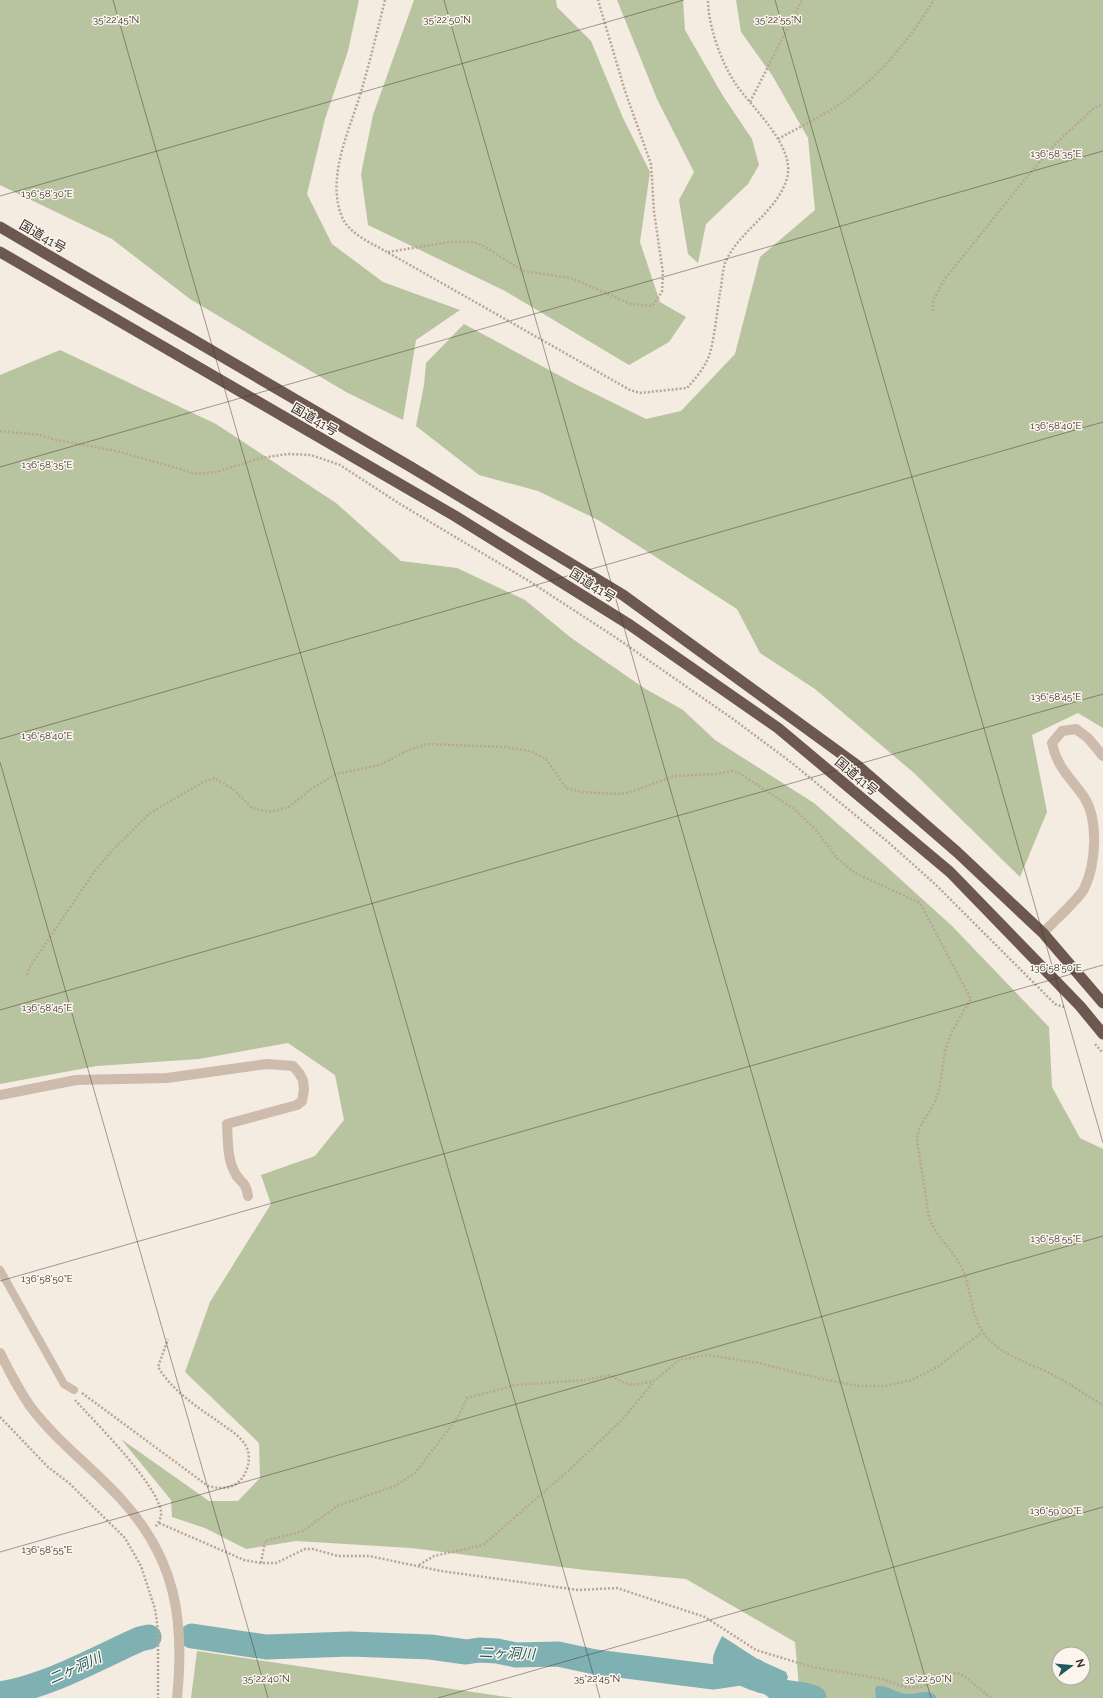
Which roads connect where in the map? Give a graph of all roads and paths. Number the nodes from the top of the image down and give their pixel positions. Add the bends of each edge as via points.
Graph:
1 (385, 0) edge
2 (598, 0) edge
3 (708, 0) edge
4 (802, 0) edge
5 (934, 0) edge
6 (750, 102) junction
7 (1103, 104) edge
8 (778, 139) junction
9 (0, 227) edge
10 (0, 252) edge
11 (387, 252) junction
12 (933, 311) dead end
13 (0, 431) edge
14 (1103, 756) edge
15 (1043, 934) junction
16 (27, 975) dead end
17 (1103, 1003) edge
18 (1068, 1012) dead end
19 (1103, 1034) edge
20 (1093, 1041) dead end
21 (1103, 1053) edge
22 (0, 1095) edge
23 (248, 1196) dead end
24 (0, 1270) edge
25 (982, 1332) junction
26 (168, 1339) dead end
27 (0, 1353) edge
28 (654, 1381) junction
29 (74, 1390) junction
30 (1103, 1405) edge
31 (0, 1417) edge
32 (159, 1523) junction
33 (149, 1534) junction
34 (261, 1564) junction
35 (418, 1565) junction
36 (158, 1698) edge
37 (177, 1698) edge
38 (991, 1698) edge

1 - 11 path via 339,168 337,199 343,219 356,234
2 - 11 path via 623,84 651,164 654,212 663,273 662,292 652,306 632,304 571,278 523,271 473,242 450,242
3 - 6 path via 718,48 734,82
4 - 6 path
5 - 8 path via 896,54 852,95 833,109
6 - 8 path
7 - 12 path via 1094,108 1052,147 1017,189 944,280 933,301
8 - 11 path via 789,166 782,191 736,244 725,264 710,354 687,388 640,393 630,390
9 - 15 highway, 国道41号 via 411,467 623,595 858,766 957,852
10 - 19 highway, 国道41号 via 462,520 630,625 778,728 950,872 1080,1006
13 - 18 path via 40,435 117,451 197,474 216,472 261,458 288,454 311,455 340,465 615,637 774,749 930,878 1055,1004 1064,1007
14 - 15 street via 1088,738 1076,729 1062,731 1052,743 1055,757 1085,798 1094,827 1091,868 1084,890
15 - 17 highway, 国道41号
16 - 25 path via 29,968 94,872 111,852 150,812 214,778 233,789 252,808 271,812 289,807 311,789 336,774 380,765 426,744 505,747 530,751 546,759 566,788 582,792 628,793 674,776 739,772 794,809 817,832 836,857 855,873 920,903 971,999 946,1045 938,1095 918,1130 917,1140 929,1218 968,1281
20 - 21 path
22 - 23 street via 76,1080 167,1078 267,1064 293,1066 303,1080 302,1101 296,1106 227,1124 234,1173 246,1186
24 - 29 lane via 64,1384
25 - 28 path via 939,1366 912,1380 885,1386 859,1386 707,1355 679,1360
25 - 30 path via 1000,1348 1058,1377
26 - 29 path via 158,1367 167,1382 198,1408 234,1432 245,1444 249,1458 246,1472 239,1483 224,1489 208,1486 83,1393
27 - 33 street via 30,1406 122,1499
28 - 34 path via 630,1386 611,1375 586,1380 516,1384 467,1398 458,1417 415,1473 395,1486 338,1506 303,1531 265,1541
28 - 35 path via 624,1418 483,1545 434,1556
29 - 32 path via 72,1397 154,1493 162,1512
31 - 36 path via 48,1467 69,1483 125,1538 141,1566 155,1609 158,1630
32 - 33 path
32 - 34 path via 244,1560
33 - 37 street via 165,1564 180,1630
34 - 35 path via 276,1563 305,1549 313,1549 338,1556 369,1556
35 - 38 path via 578,1590 617,1588 705,1618 756,1650 812,1667 882,1679 908,1688 921,1687 949,1674 958,1673

